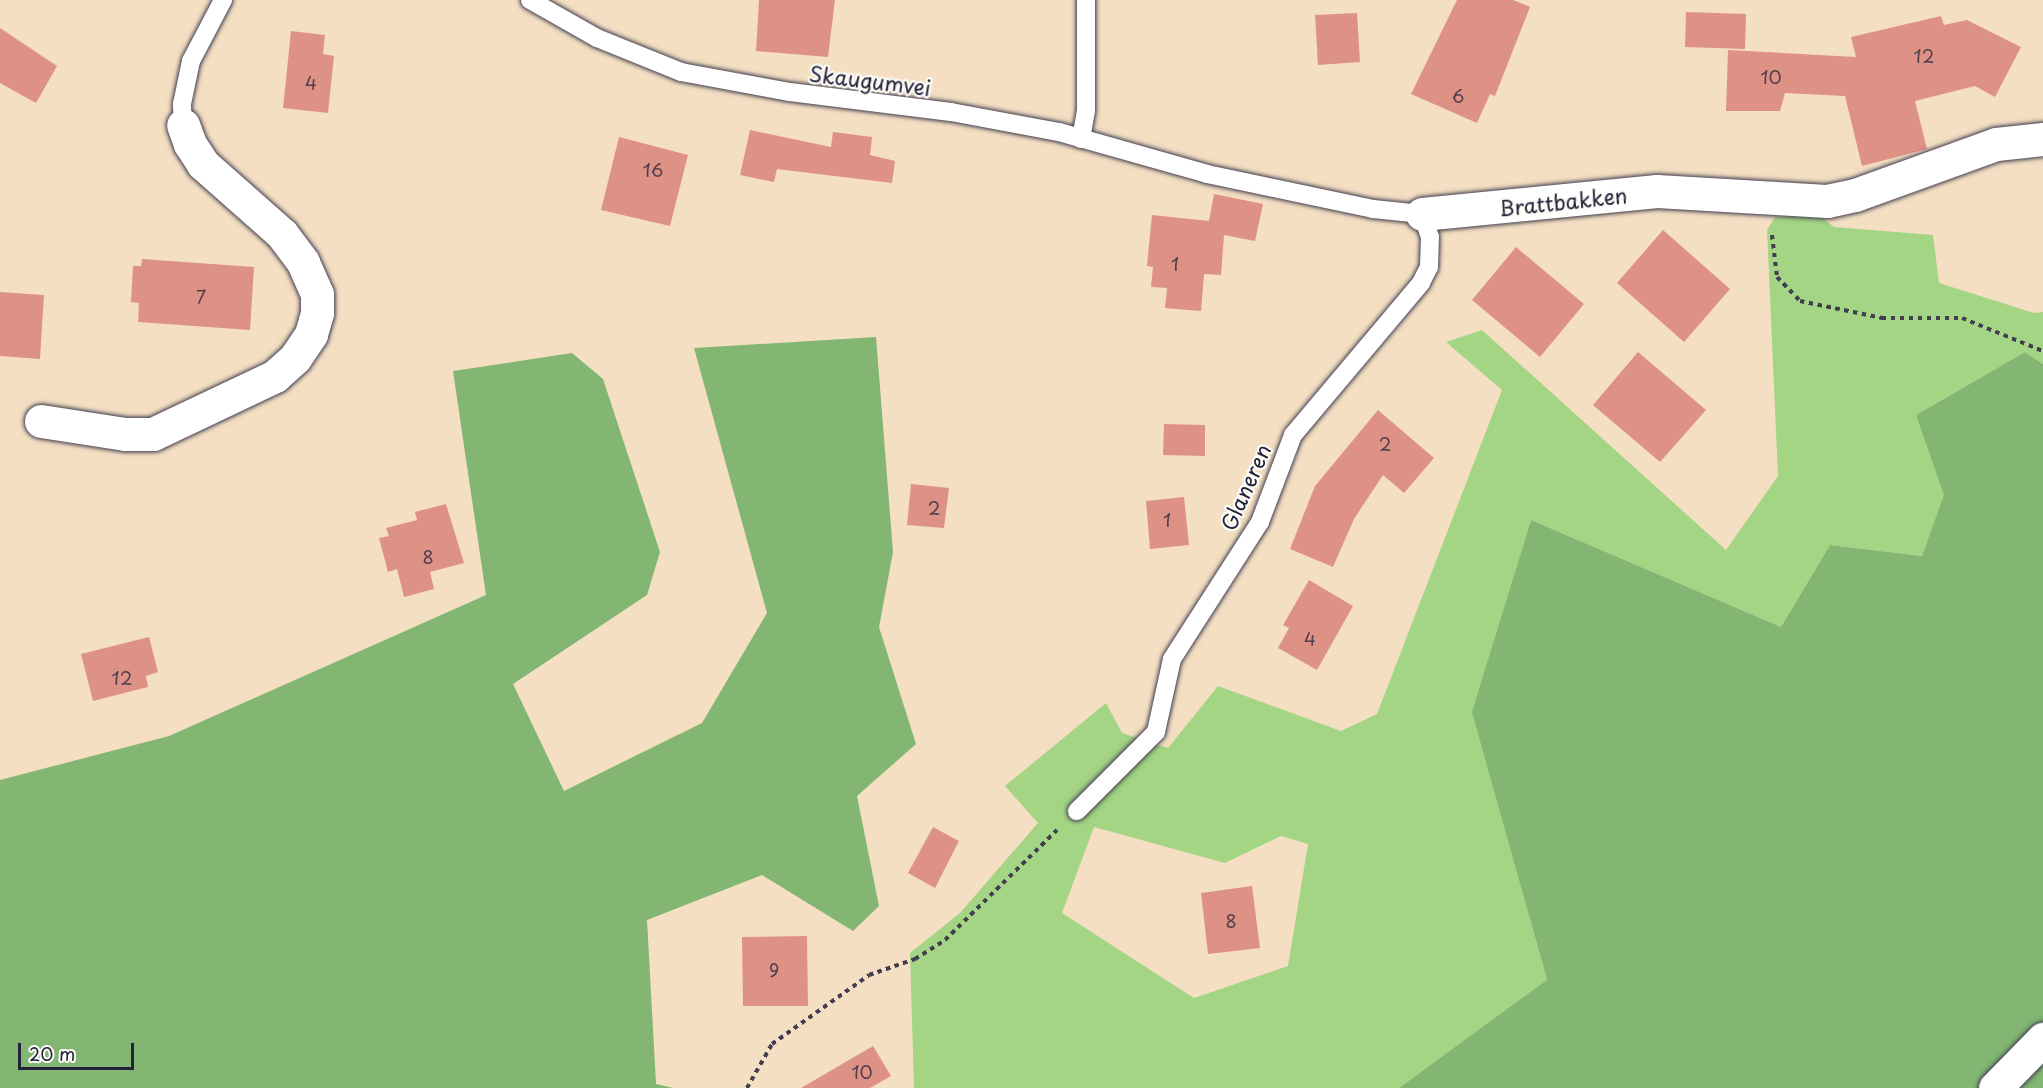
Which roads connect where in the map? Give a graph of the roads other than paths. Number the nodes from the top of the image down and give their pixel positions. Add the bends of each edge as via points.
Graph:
1 (223, 0) edge
2 (530, 0) edge
3 (1086, 0) edge
4 (2043, 124) edge
5 (183, 125) joint
6 (1081, 139) junction
7 (2043, 139) edge
8 (1996, 144) junction
9 (1422, 214) junction
10 (41, 421) dead end
11 (1077, 811) road end
12 (2043, 1039) edge
13 (1995, 1088) edge

1 - 5 lane via 191,61 182,104
2 - 6 lane, Skaugumvei via 597,38 681,72 790,92 951,112
3 - 6 lane via 1086,111
4 - 8 lane
5 - 10 street via 203,164 282,234 303,262 317,294 317,313 310,334 295,358 275,376 153,434 125,434
6 - 9 lane, Brattbakken via 1207,174 1372,209
7 - 8 street, Brattbakken
8 - 9 street, Brattbakken via 1855,195 1827,201 1657,191
9 - 11 lane, Glaneren via 1430,237 1429,267 1421,283 1293,435 1260,522 1172,659 1156,732
12 - 13 street

